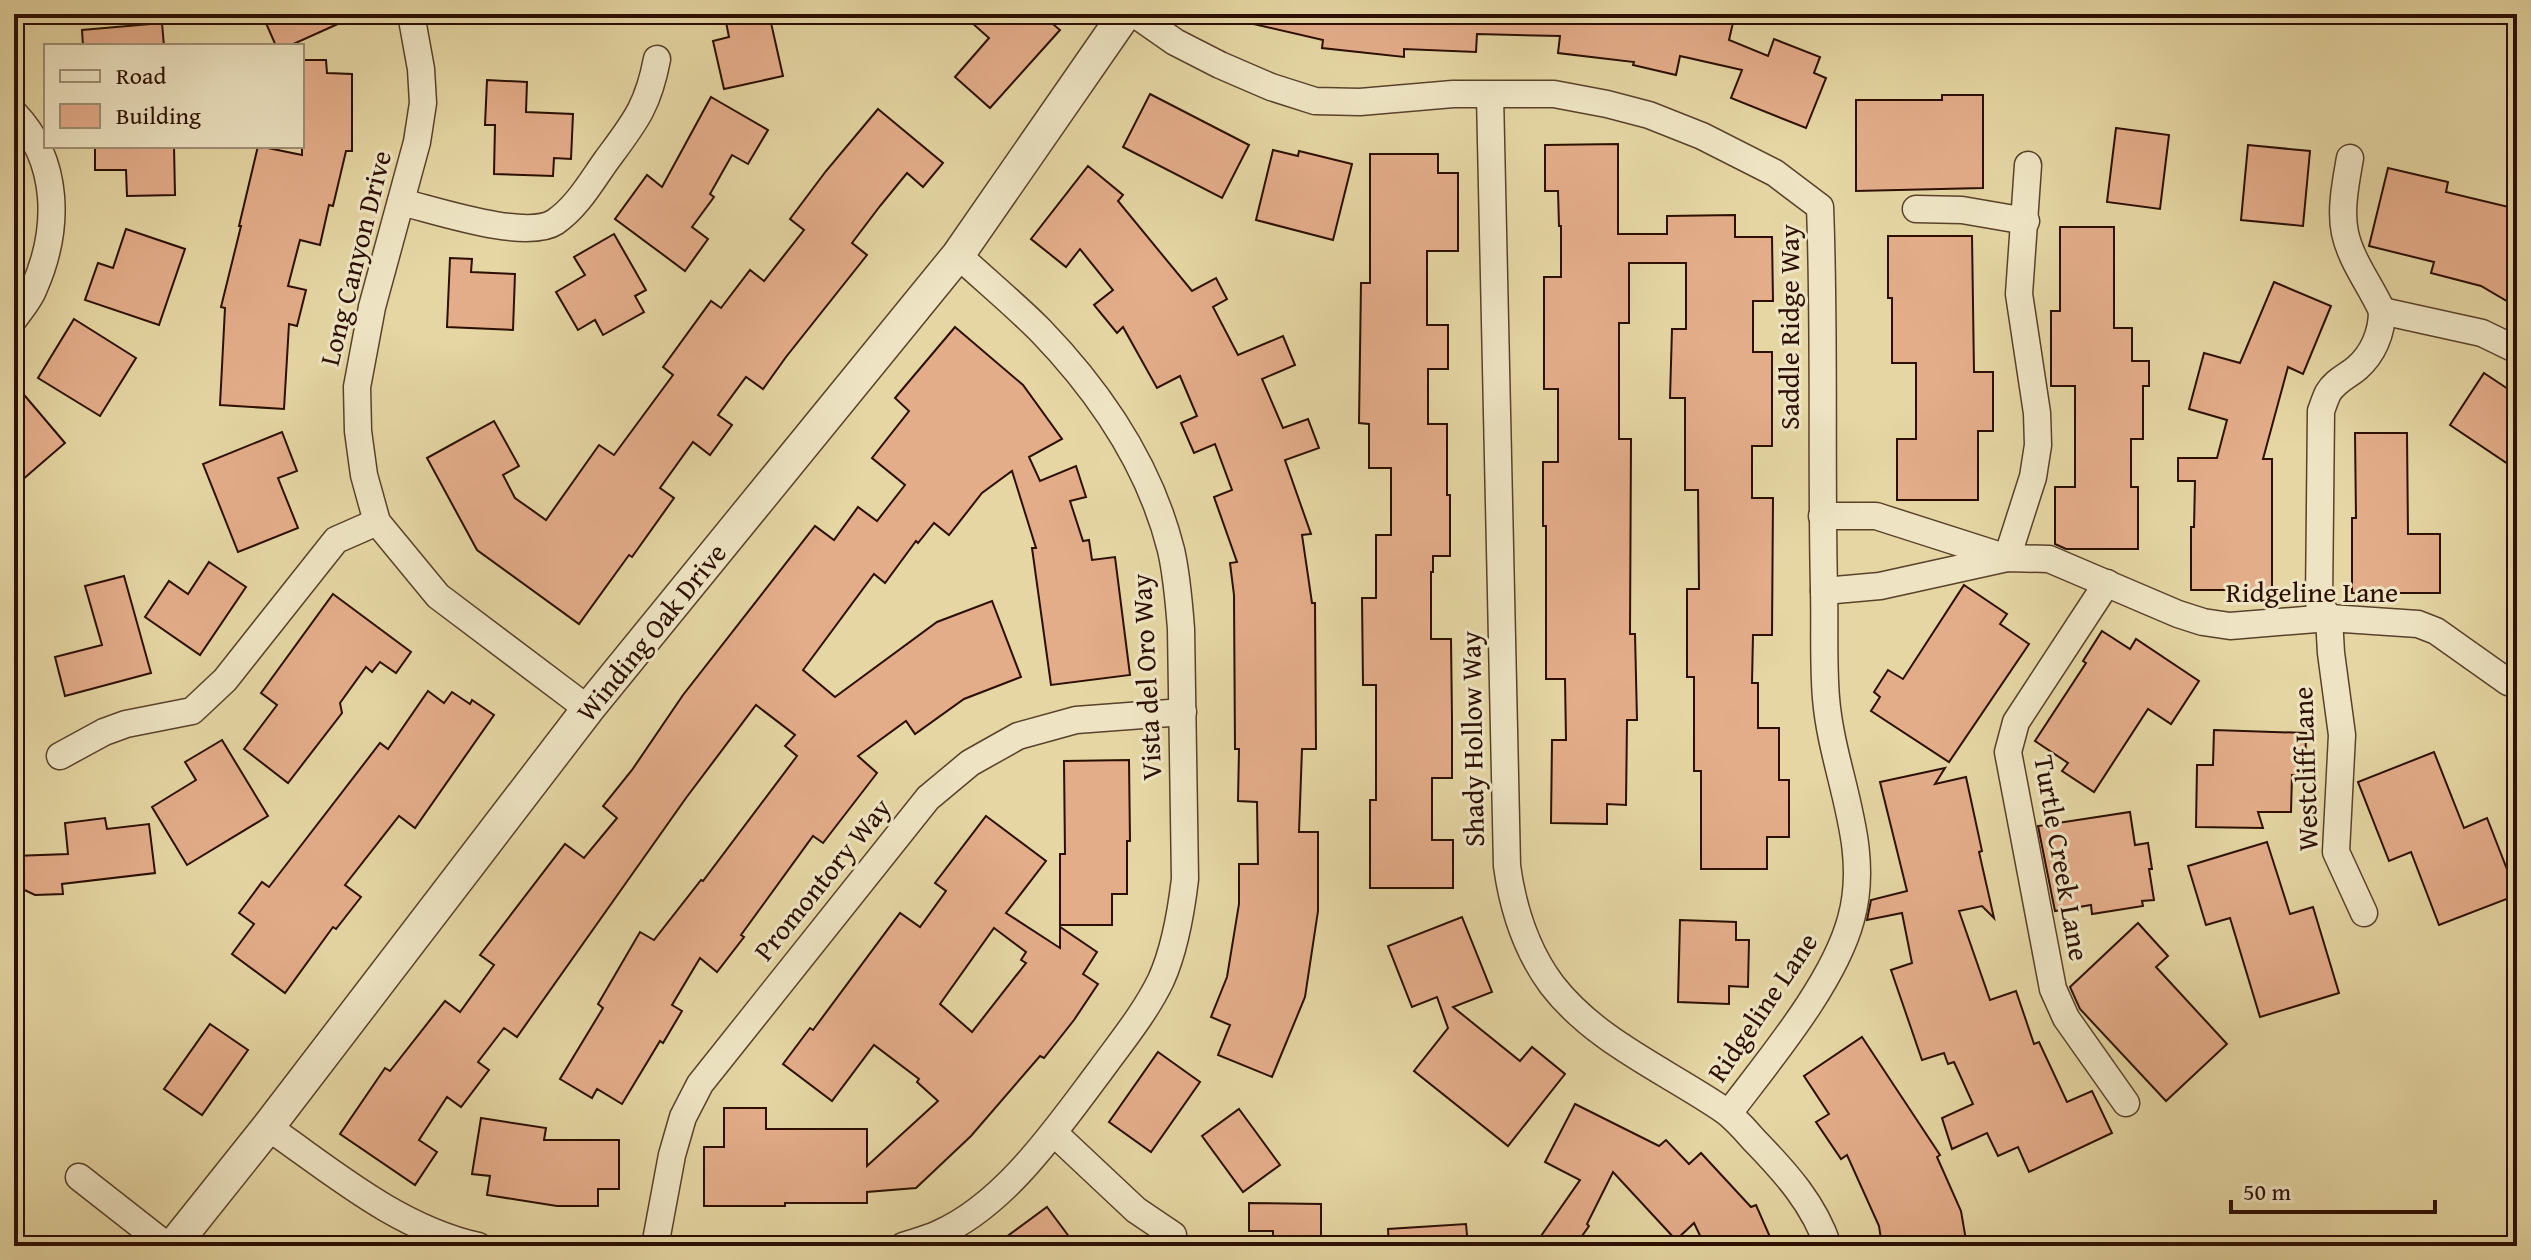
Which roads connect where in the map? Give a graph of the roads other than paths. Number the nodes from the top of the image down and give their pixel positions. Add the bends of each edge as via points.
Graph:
1 (411, 14) edge
2 (1125, 14) edge
3 (1135, 14) edge
4 (657, 59) dead end
5 (1490, 95) junction
6 (14, 113) edge
7 (2350, 158) dead end
8 (2028, 165) dead end
9 (401, 202) junction
10 (1916, 209) dead end
11 (2026, 221) junction
12 (958, 255) junction
13 (2382, 311) junction
14 (14, 319) edge
15 (2517, 350) edge
16 (1822, 516) junction
17 (377, 522) junction
18 (2007, 558) junction
19 (2107, 583) junction
20 (1824, 591) junction
21 (2329, 618) junction
22 (2517, 684) edge
23 (588, 709) junction
24 (1183, 712) junction
25 (60, 756) dead end
26 (1855, 841) joint
27 (2364, 913) dead end
28 (2126, 1103) dead end
29 (1729, 1113) junction
30 (268, 1127) junction
31 (1054, 1133) junction
32 (79, 1177) dead end
33 (1173, 1235) dead end
34 (170, 1246) edge
35 (478, 1246) edge
36 (655, 1246) edge
37 (903, 1246) edge
38 (1828, 1246) edge

1 - 9 street, Long Canyon Drive via 423,103
2 - 12 street, Winding Oak Drive
3 - 5 street, Saddle Ridge Way via 1220,65 1315,101
4 - 9 street via 640,114 571,208 553,224 512,229
5 - 16 street, Saddle Ridge Way via 1554,94 1649,115 1775,173 1820,207
5 - 29 street, Shady Hollow Way via 1511,893 1532,953 1576,1010 1607,1037
6 - 14 street via 46,163 53,202 34,290
7 - 13 street via 2345,232
8 - 11 street
9 - 17 street, Long Canyon Drive via 357,387 364,475
10 - 11 street
11 - 18 street via 2019,294 2038,445
12 - 23 street, Winding Oak Drive
12 - 24 street, Vista del Oro Way via 1071,364 1129,445 1154,495 1178,592
13 - 15 street via 2482,333
13 - 21 street, Westcliff Lane via 2371,353 2338,381 2321,411 2319,603
16 - 18 street, Ridgeline Lane via 1876,516
16 - 20 street, Saddle Ridge Way
17 - 23 street, Long Canyon Drive via 438,596
17 - 25 street via 336,540 225,680 192,711 126,724
18 - 19 street, Ridgeline Lane via 2049,559
18 - 20 street, Ridgeline Lane via 1880,586
19 - 21 street, Ridgeline Lane via 2203,622 2230,626
19 - 28 street, Turtle Creek Lane via 2016,722 2008,752 2053,989 2066,1018
20 - 26 street, Saddle Ridge Way via 1826,698
21 - 22 street, Ridgeline Lane via 2418,624
21 - 27 street, Westcliff Lane via 2342,735 2336,852
23 - 30 street, Winding Oak Drive
24 - 31 street, Vista del Oro Way via 1185,879 1170,955 1149,1004
24 - 36 street, Promontory Way via 1076,720 1018,736 970,763 928,798 700,1084 675,1143
26 - 29 street, Ridgeline Lane via 1857,891 1843,945
29 - 38 street, Shady Hollow Way via 1800,1192
30 - 34 street, Winding Oak Drive
30 - 35 street via 422,1229
31 - 33 street via 1136,1210
31 - 37 street, Vista del Oro Way via 1026,1166 970,1215 939,1234
32 - 34 street, Winding Oak Drive

